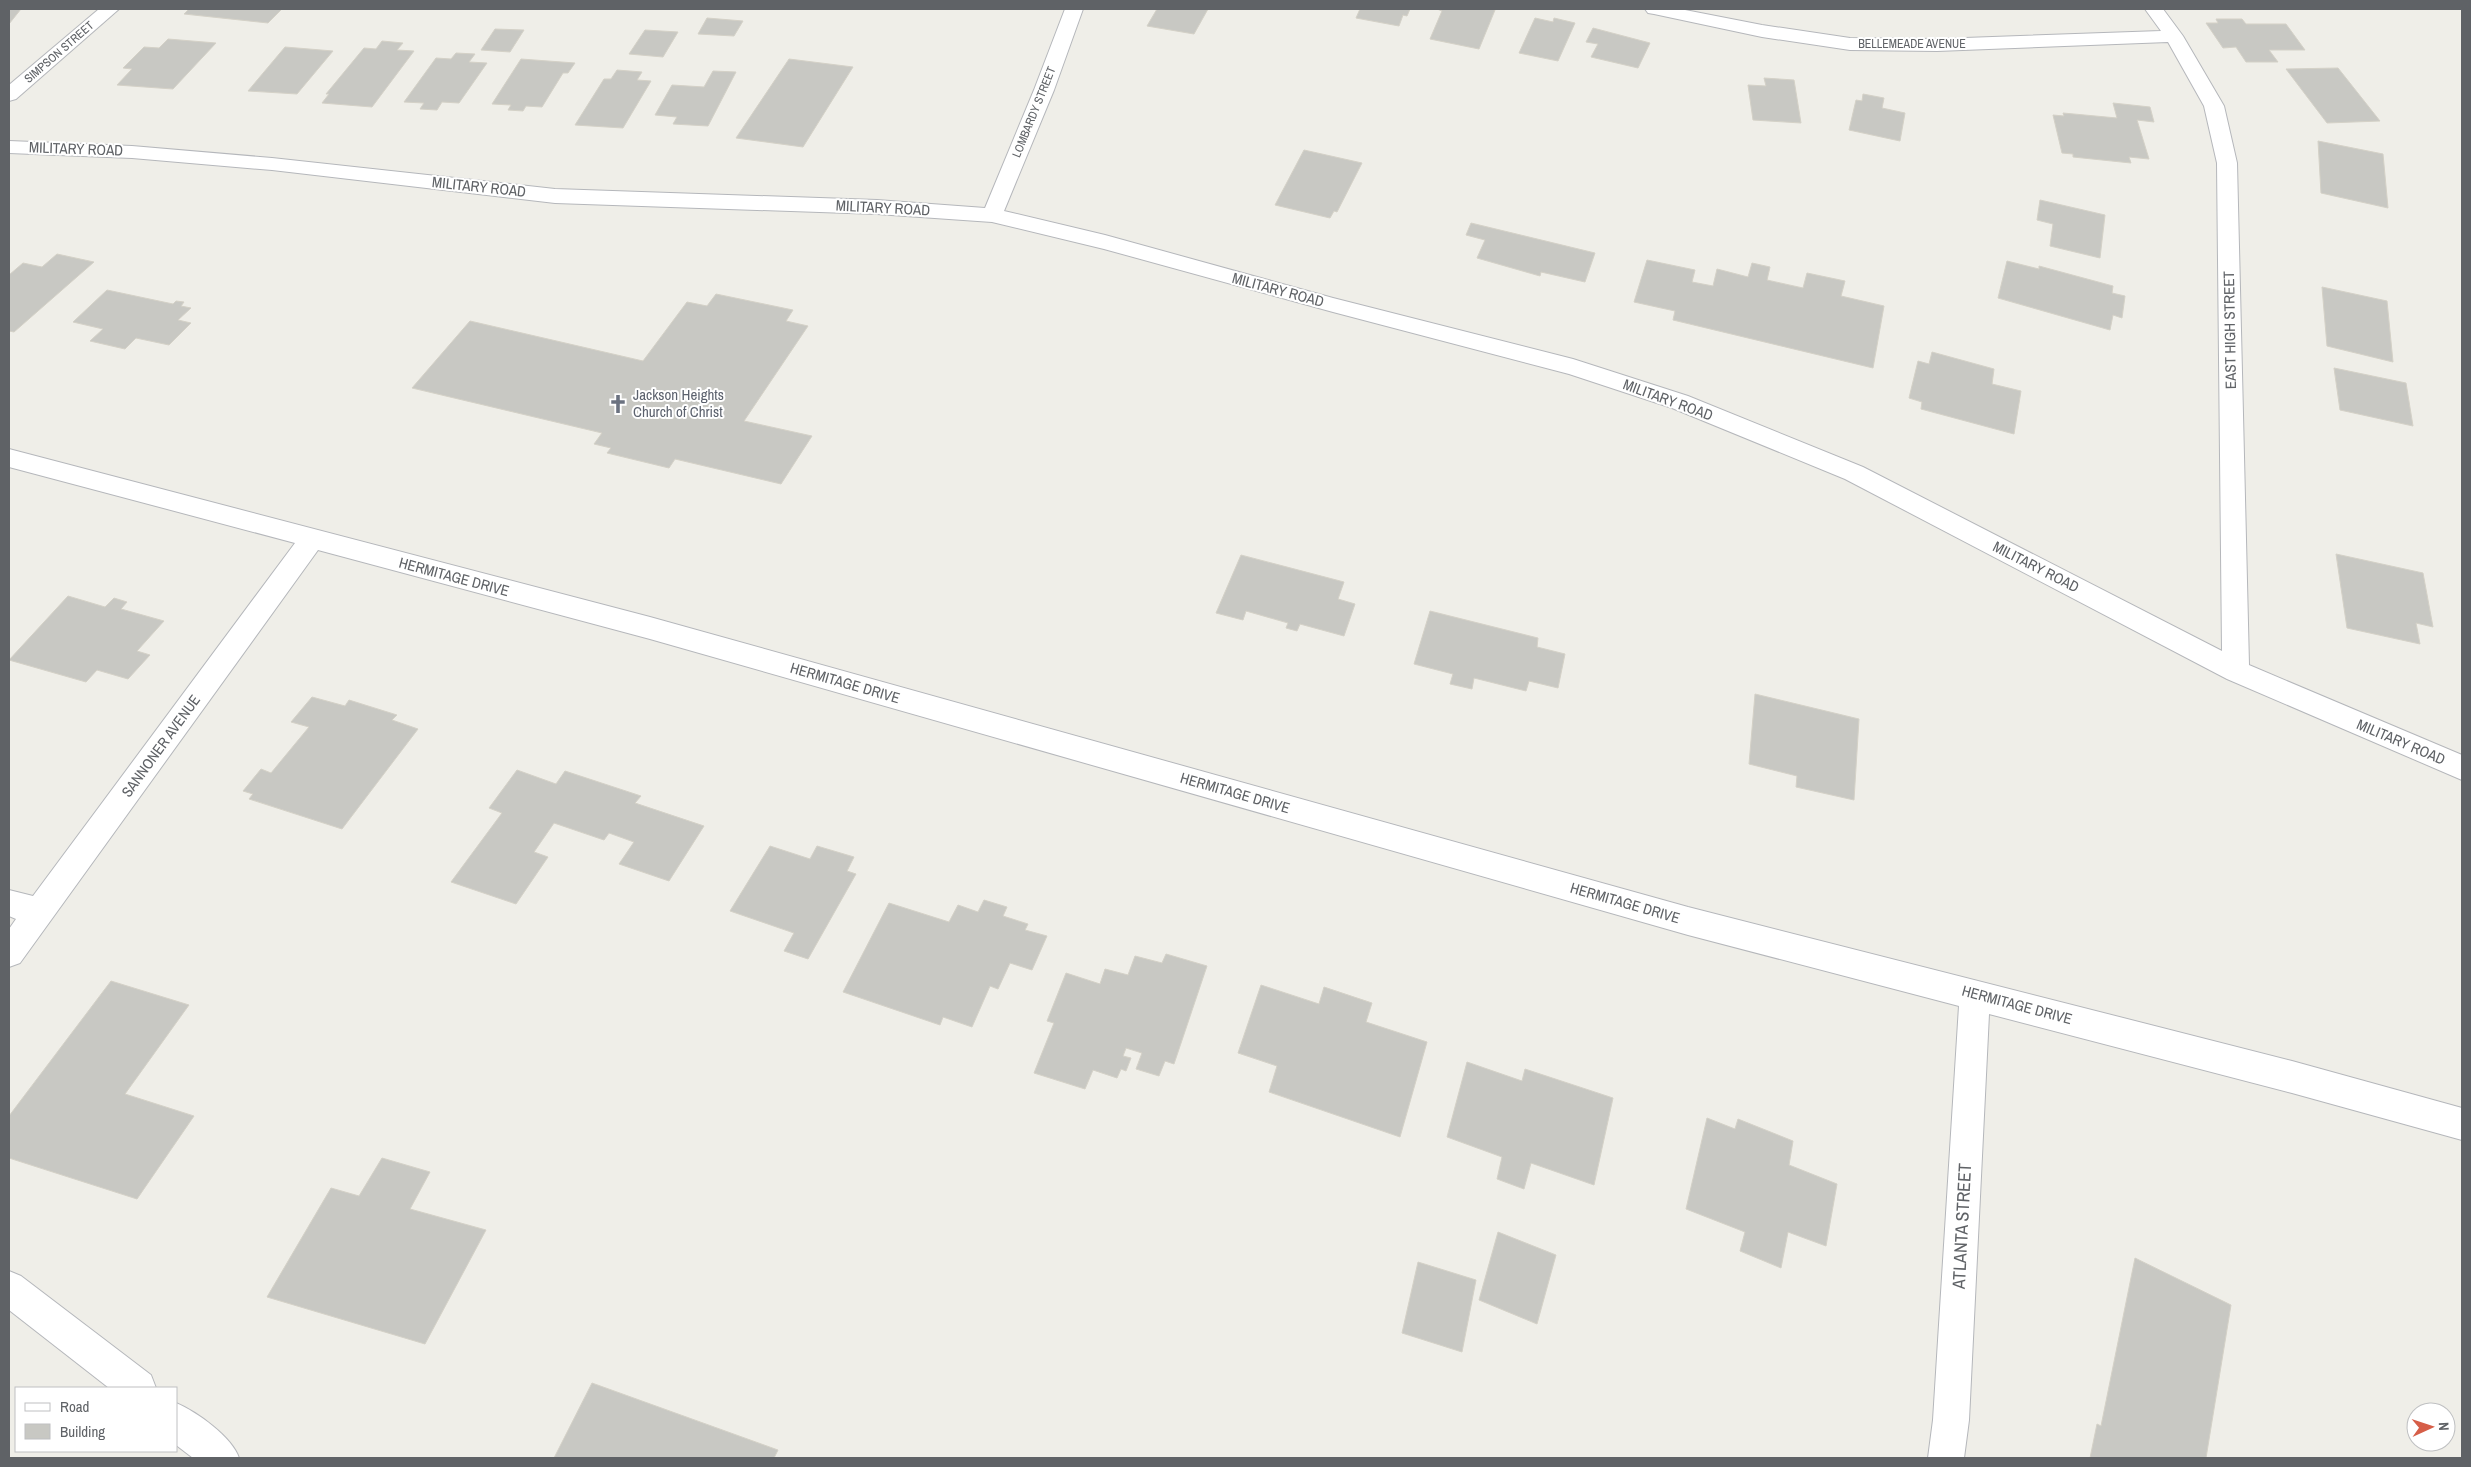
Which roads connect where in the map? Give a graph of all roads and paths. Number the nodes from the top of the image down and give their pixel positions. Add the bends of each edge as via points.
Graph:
1 (110, 9) edge
2 (1074, 9) edge
3 (1654, 9) edge
4 (2154, 9) edge
5 (2174, 36) junction
6 (9, 95) edge
7 (9, 147) edge
8 (992, 216) junction
9 (9, 458) edge
10 (312, 539) junction
11 (2236, 671) junction
12 (2462, 768) edge
13 (9, 904) edge
14 (40, 911) junction
15 (9, 953) edge
16 (1975, 994) junction
17 (2462, 1124) edge
18 (9, 1288) edge
19 (137, 1387) edge
20 (178, 1423) edge
21 (221, 1458) edge
22 (1946, 1458) edge

1 - 6 street, SIMPSON STREET
2 - 8 street, LOMBARDY STREET
3 - 5 street, BELLEMEADE AVENUE via 1762,32 1850,44 1937,45
4 - 5 street, EAST HIGH STREET
5 - 11 street, EAST HIGH STREET via 2214,106 2227,163
7 - 8 street, MILITARY ROAD via 132,152 272,164 555,196 877,206
8 - 11 street, MILITARY ROAD via 1105,242 1573,367 1680,402 1854,473
9 - 10 street, HERMITAGE DRIVE
10 - 14 street, SANNONER AVENUE
10 - 16 street, HERMITAGE DRIVE via 660,631 1679,919
11 - 12 street, MILITARY ROAD
13 - 14 street
14 - 15 street, SANNONER AVENUE
16 - 17 street, HERMITAGE DRIVE
16 - 22 street, ATLANTA STREET via 1951,1420
18 - 19 street
20 - 21 street

